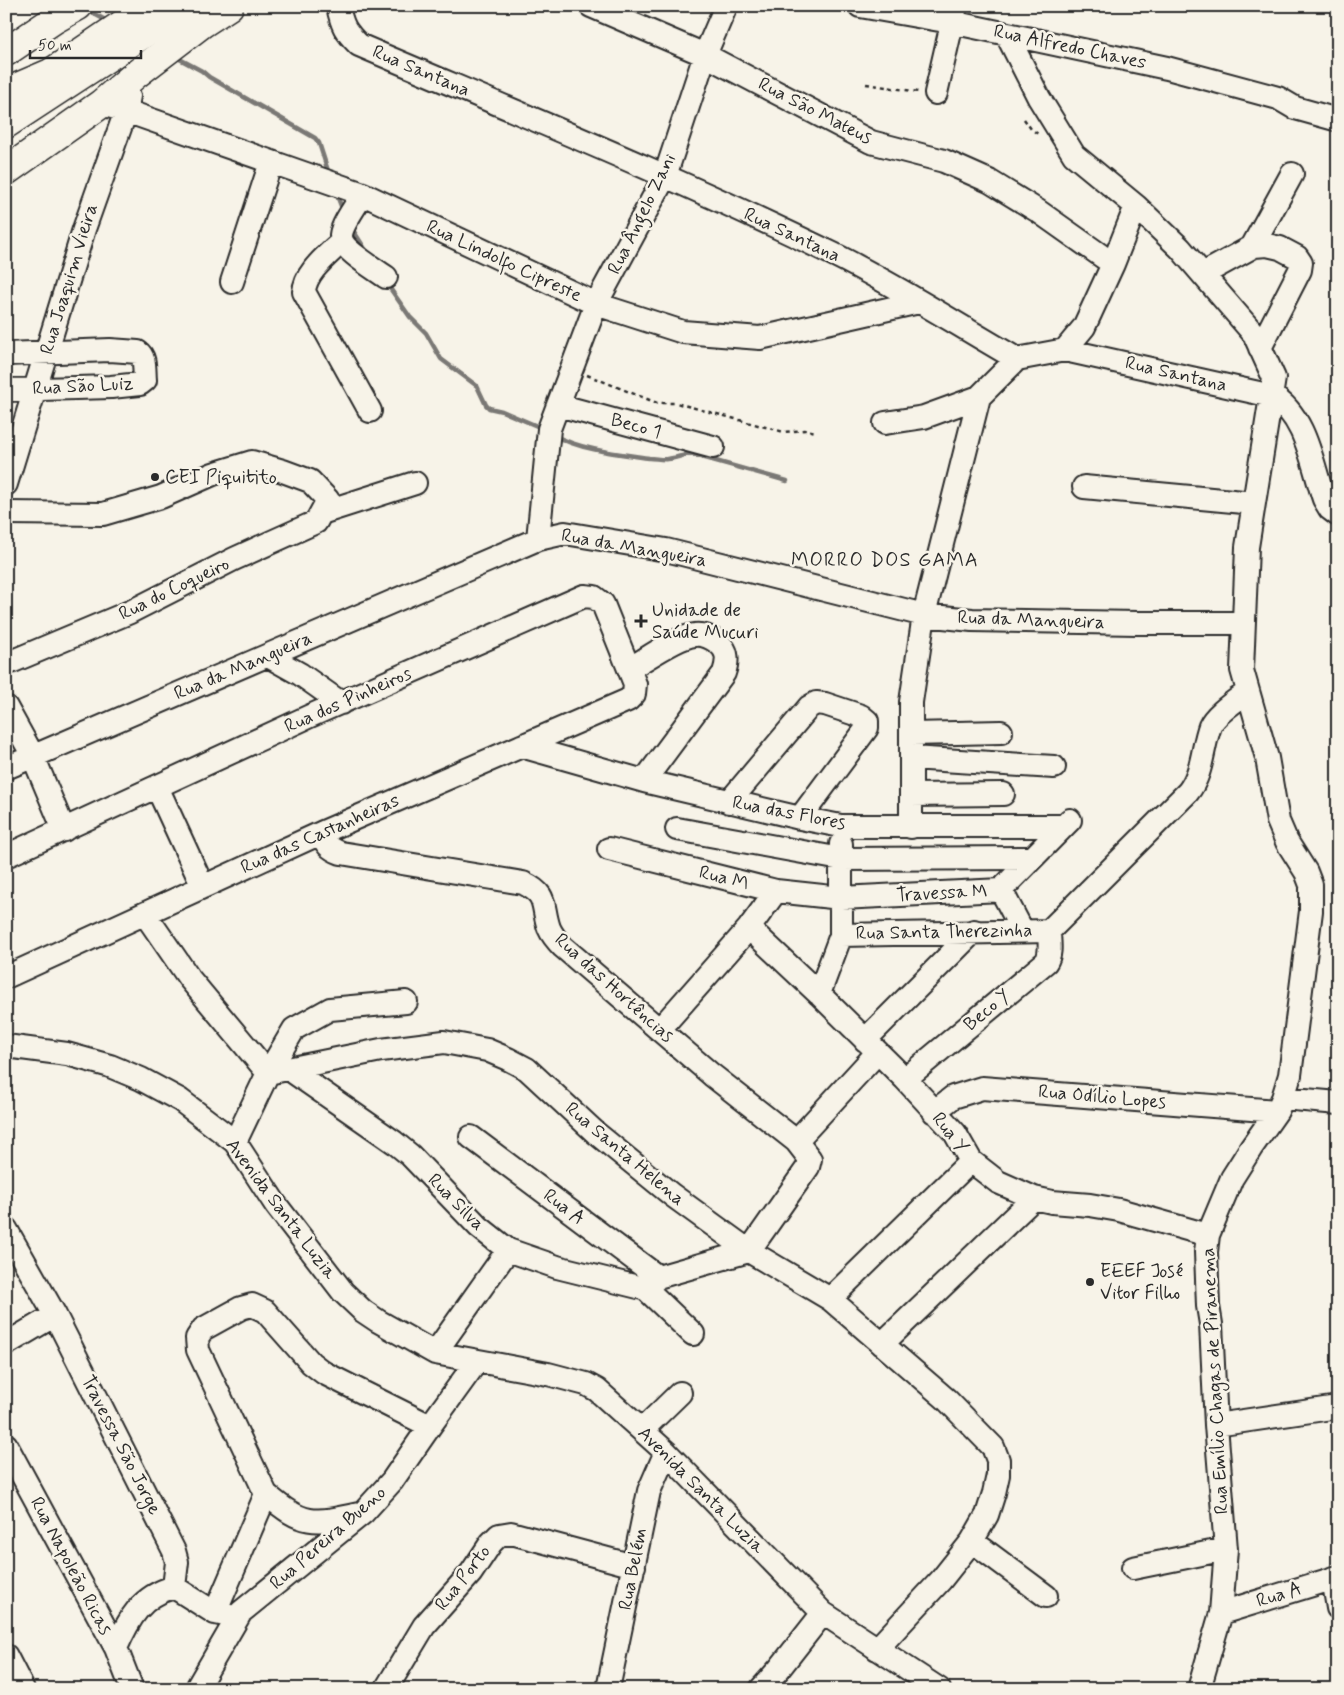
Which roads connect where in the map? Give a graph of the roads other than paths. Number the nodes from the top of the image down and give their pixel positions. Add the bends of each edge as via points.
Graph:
1 (78, 6) edge
2 (149, 6) edge
3 (186, 6) edge
4 (229, 6) edge
5 (338, 6) edge
6 (591, 6) edge
7 (726, 6) edge
8 (860, 6) edge
9 (56, 13) edge
10 (953, 14) edge
11 (1006, 35) junction
12 (6, 52) edge
13 (705, 55) junction
14 (48, 74) junction
15 (6, 92) edge
16 (936, 93) road end
17 (6, 101) edge
18 (113, 107) junction
19 (1338, 120) edge
20 (6, 124) edge
21 (272, 162) junction
22 (6, 171) edge
23 (1292, 174) dead end
24 (665, 176) junction
25 (363, 194) junction
26 (1136, 206) junction
27 (342, 241) junction
28 (1252, 247) junction
29 (1113, 264) junction
30 (1202, 274) junction
31 (386, 276) dead end
32 (232, 282) dead end
33 (919, 302) junction
34 (596, 304) junction
35 (1260, 348) junction
36 (110, 350) junction
37 (1065, 350) junction
38 (46, 353) junction
39 (6, 354) edge
40 (1017, 360) junction
41 (111, 387) junction
42 (6, 390) edge
43 (35, 390) junction
44 (1272, 396) junction
45 (979, 397) junction
46 (558, 406) junction
47 (370, 411) dead end
48 (885, 423) dead end
49 (714, 446) dead end
50 (414, 483) dead end
51 (6, 484) edge
52 (1084, 487) dead end
53 (1254, 503) junction
54 (325, 506) junction
55 (6, 513) edge
56 (1338, 515) edge
57 (538, 539) junction
58 (924, 614) junction
59 (1243, 623) junction
60 (268, 656) junction
61 (6, 664) edge
62 (629, 669) junction
63 (1247, 692) junction
64 (634, 694) joint
65 (341, 702) junction
66 (6, 707) edge
67 (1001, 732) dead end
68 (912, 734) junction
69 (521, 746) junction
70 (32, 756) junction
71 (911, 758) junction
72 (1054, 767) dead end
73 (6, 768) edge
74 (644, 781) junction
75 (157, 787) junction
76 (1003, 794) dead end
77 (911, 795) junction
78 (729, 802) junction
79 (800, 818) junction
80 (1068, 822) joint
81 (841, 826) junction
82 (911, 827) junction
83 (677, 829) dead end
84 (64, 830) junction
85 (323, 832) junction
86 (609, 849) dead end
87 (6, 856) edge
88 (1032, 858) junction
89 (841, 859) junction
90 (202, 887) junction
91 (1001, 890) junction
92 (776, 891) junction
93 (841, 898) junction
94 (145, 914) junction
95 (749, 928) junction
96 (1022, 930) junction
97 (974, 931) junction
98 (1049, 931) junction
99 (841, 934) junction
100 (6, 977) edge
101 (819, 994) junction
102 (406, 1002) dead end
103 (660, 1029) junction
104 (6, 1046) edge
105 (871, 1047) junction
106 (279, 1071) junction
107 (905, 1080) junction
108 (1338, 1103) edge
109 (1280, 1104) junction
110 (934, 1112) junction
111 (471, 1136) dead end
112 (796, 1141) junction
113 (235, 1142) junction
114 (971, 1161) junction
115 (1034, 1198) junction
116 (6, 1229) edge
117 (1208, 1235) junction
118 (508, 1250) junction
119 (749, 1252) junction
120 (652, 1283) junction
121 (830, 1299) junction
122 (55, 1315) junction
123 (693, 1334) dead end
124 (6, 1344) edge
125 (882, 1344) junction
126 (435, 1353) junction
127 (477, 1361) junction
128 (680, 1393) dead end
129 (1338, 1408) edge
130 (1216, 1425) junction
131 (430, 1426) junction
132 (642, 1430) junction
133 (666, 1452) junction
134 (9, 1458) edge
135 (266, 1494) junction
136 (363, 1513) junction
137 (972, 1541) junction
138 (1226, 1549) junction
139 (634, 1566) junction
140 (1132, 1568) dead end
141 (1335, 1578) edge
142 (174, 1587) junction
143 (1046, 1596) dead end
144 (1338, 1608) edge
145 (241, 1612) junction
146 (215, 1613) junction
147 (823, 1613) junction
148 (1220, 1614) junction
149 (116, 1648) junction
150 (877, 1649) junction
151 (6, 1656) edge
152 (198, 1686) dead end
153 (23, 1689) edge
154 (132, 1689) edge
155 (386, 1689) edge
156 (608, 1689) edge
157 (761, 1689) edge
158 (939, 1689) edge
159 (1198, 1689) edge

1 - 9 main road
2 - 14 main road
3 - 20 main road
4 - 18 main road via 134,75
5 - 24 street, Rua Santana via 346,33 360,45
6 - 13 street, Rua São Mateus
7 - 13 street, Rua Ângelo Zani
8 - 10 street, Rua Alfredo Chaves
9 - 12 main road
10 - 11 street, Rua Alfredo Chaves
10 - 16 street
11 - 19 street, Rua Alfredo Chaves via 1167,68 1278,98 1295,108
11 - 26 street, Rua Emílio Chagas de Piranema via 1074,155
13 - 24 street, Rua Ângelo Zani
13 - 29 street, Rua São Mateus via 871,142 944,162 989,181
14 - 15 main road
14 - 17 main road
18 - 21 street, Rua Lindolfo Cipreste
18 - 22 main road
18 - 38 street, Rua Joaquim Vieira via 84,229
21 - 25 street, Rua Lindolfo Cipreste
21 - 32 street
23 - 28 street
24 - 33 street, Rua Santana via 834,255
24 - 34 street, Rua Ângelo Zani
25 - 27 street via 343,227
25 - 34 street, Rua Lindolfo Cipreste
26 - 29 street
26 - 30 street, Rua Emílio Chagas de Piranema
27 - 31 street
27 - 47 street via 309,276 304,292
28 - 30 street
28 - 35 street via 1267,245 1280,248 1302,263
29 - 37 street via 1084,327
30 - 35 street, Rua Emílio Chagas de Piranema via 1254,334
33 - 34 street, Rua Lindolfo Cipreste via 760,338 684,332
33 - 40 street, Rua Santana
34 - 46 street, Rua Ângelo Zani
35 - 44 street, Rua Emílio Chagas de Piranema via 1274,378
36 - 38 street, Rua São Luiz
36 - 41 street
36 - 41 street, Rua São Luiz via 142,353 145,380 140,384
37 - 40 street, Rua Santana
37 - 44 street, Rua Santana
38 - 39 street, Rua São Luiz
38 - 43 street, Rua Joaquim Vieira
40 - 45 street
41 - 43 street, Rua São Luiz
42 - 43 street, Rua São Luiz
43 - 51 street, Rua Joaquim Vieira
44 - 53 street, Rua Emílio Chagas de Piranema
44 - 56 street via 1288,409 1302,431 1324,500
45 - 48 street via 924,417
45 - 58 street
46 - 49 street, Beco 1
46 - 57 street, Rua Ângelo Zani via 549,429
50 - 54 street
52 - 53 street
53 - 59 street, Rua Emílio Chagas de Piranema via 1247,547
54 - 55 street via 310,481 252,462 213,474 161,497 103,514
54 - 61 street, Rua do Coqueiro via 316,522 130,612
57 - 58 street, Rua da Mangueira via 566,533 666,550
57 - 60 street, Rua da Mangueira
58 - 59 street, Rua da Mangueira via 972,620
58 - 68 street via 911,702
59 - 63 street, Rua Emílio Chagas de Piranema via 1242,670
60 - 65 street
60 - 70 street, Rua da Mangueira
62 - 64 street, Rua dos Pinheiros via 635,684
62 - 65 street, Rua dos Pinheiros via 603,604 594,597 584,596
62 - 74 street via 685,637 697,634 722,645 728,661 724,673
63 - 98 street, Rua Santa Therezinha via 1210,726 1194,785
63 - 109 street, Rua Emílio Chagas de Piranema via 1267,758 1278,821 1306,872 1312,896 1290,1075
64 - 69 street, Rua das Castanheiras via 628,700
65 - 75 street, Rua dos Pinheiros
66 - 70 street
67 - 68 street
68 - 71 street
69 - 74 street, Rua das Flores
69 - 85 street, Rua das Castanheiras
70 - 73 street, Rua da Mangueira
70 - 84 street
71 - 72 street
71 - 77 street
74 - 78 street, Rua das Flores
75 - 84 street, Rua dos Pinheiros
75 - 90 street
76 - 77 street
77 - 82 street
78 - 79 street, Rua das Flores
78 - 79 street via 809,707 816,703 861,716 867,721 867,728
79 - 81 street, Rua das Flores
80 - 82 street, Rua das Flores
80 - 88 street, Travessa M
81 - 82 street, Rua das Flores
81 - 89 street, Rua Santa Therezinha
83 - 89 street
84 - 87 street, Rua dos Pinheiros
85 - 90 street, Rua das Castanheiras
85 - 103 street, Rua das Hortências via 327,846 341,853 523,883 534,888 543,900 549,928 555,938
86 - 92 street, Rua M
88 - 89 street
88 - 91 street, Travessa M
89 - 93 street, Rua Santa Therezinha
90 - 94 street, Rua das Castanheiras
91 - 93 street, Travessa M
91 - 96 street
92 - 93 street, Rua M
92 - 95 street
93 - 99 street, Rua Santa Therezinha
94 - 100 street, Rua das Castanheiras
94 - 106 street, Rua Silva via 189,978
95 - 101 street, Rua Y
95 - 103 street
96 - 97 street, Rua Santa Therezinha
96 - 98 street, Rua Santa Therezinha
97 - 99 street, Rua Santa Therezinha
97 - 105 street
98 - 107 street, Beco Y via 1050,951 1046,962
99 - 101 street
101 - 105 street, Rua Y
102 - 106 street via 330,1009 294,1030
103 - 112 street, Rua das Hortências
104 - 113 street, Avenida Santa Luzia via 67,1054 110,1066 180,1100
105 - 107 street, Rua Y
105 - 112 street
106 - 113 street
106 - 118 street, Rua Silva via 394,1142 479,1227
106 - 119 street, Rua Santa Helena via 381,1050 444,1042 487,1050 527,1069 604,1139
107 - 110 street, Rua Y
108 - 109 street, Rua Odílio Lopes
109 - 110 street, Rua Odílio Lopes via 982,1088 953,1097
109 - 117 street, Rua Emílio Chagas de Piranema via 1232,1178
110 - 114 street, Rua Y via 955,1133
111 - 120 street, Rua A
112 - 119 street, Rua das Hortências via 810,1159 808,1166
113 - 126 street, Avenida Santa Luzia via 276,1205 352,1302 378,1321
114 - 115 street, Rua Y via 998,1182
114 - 121 street
115 - 117 street, Rua Y via 1120,1210
115 - 125 street
116 - 122 street, Travessa São Jorge
117 - 130 street, Rua Emílio Chagas de Piranema via 1206,1252
118 - 120 street, Rua Silva via 564,1268
118 - 126 street
119 - 120 street, Rua Silva
119 - 121 street, Rua Santa Helena
120 - 123 street, Rua Silva
121 - 125 street, Rua Santa Helena
122 - 124 street
122 - 142 street, Travessa São Jorge via 174,1551 177,1562
125 - 137 street, Rua Santa Helena via 993,1447 998,1460 998,1475 987,1515
126 - 127 street, Avenida Santa Luzia
127 - 131 street, Rua Pereira Bueno
127 - 132 street, Avenida Santa Luzia via 586,1384
128 - 132 street
129 - 130 street
130 - 138 street, Rua Emílio Chagas de Piranema
131 - 135 street via 324,1373 265,1312 252,1306 241,1308 203,1329 197,1338 198,1350
131 - 136 street, Rua Pereira Bueno via 392,1481
132 - 133 street, Avenida Santa Luzia
133 - 139 street, Rua Belém via 649,1491
133 - 147 street, Avenida Santa Luzia
134 - 149 street, Rua Napoleão Ricas
135 - 136 street via 301,1519 332,1520
135 - 146 street
136 - 145 street, Rua Pereira Bueno
137 - 143 street
137 - 150 street
138 - 140 street
138 - 148 street, Rua Emílio Chagas de Piranema
139 - 155 street, Rua Porto via 511,1533 500,1535 424,1626
139 - 156 street, Rua Belém
141 - 144 street
141 - 148 street, Rua A
142 - 146 street
142 - 149 street via 160,1591 144,1602 124,1630
145 - 146 street via 229,1616
145 - 152 street, Rua Pereira Bueno
147 - 150 street, Avenida Santa Luzia
147 - 157 street
148 - 159 street, Rua Emílio Chagas de Piranema
149 - 154 street, Rua Napoleão Ricas
150 - 158 street, Avenida Santa Luzia
151 - 153 street

